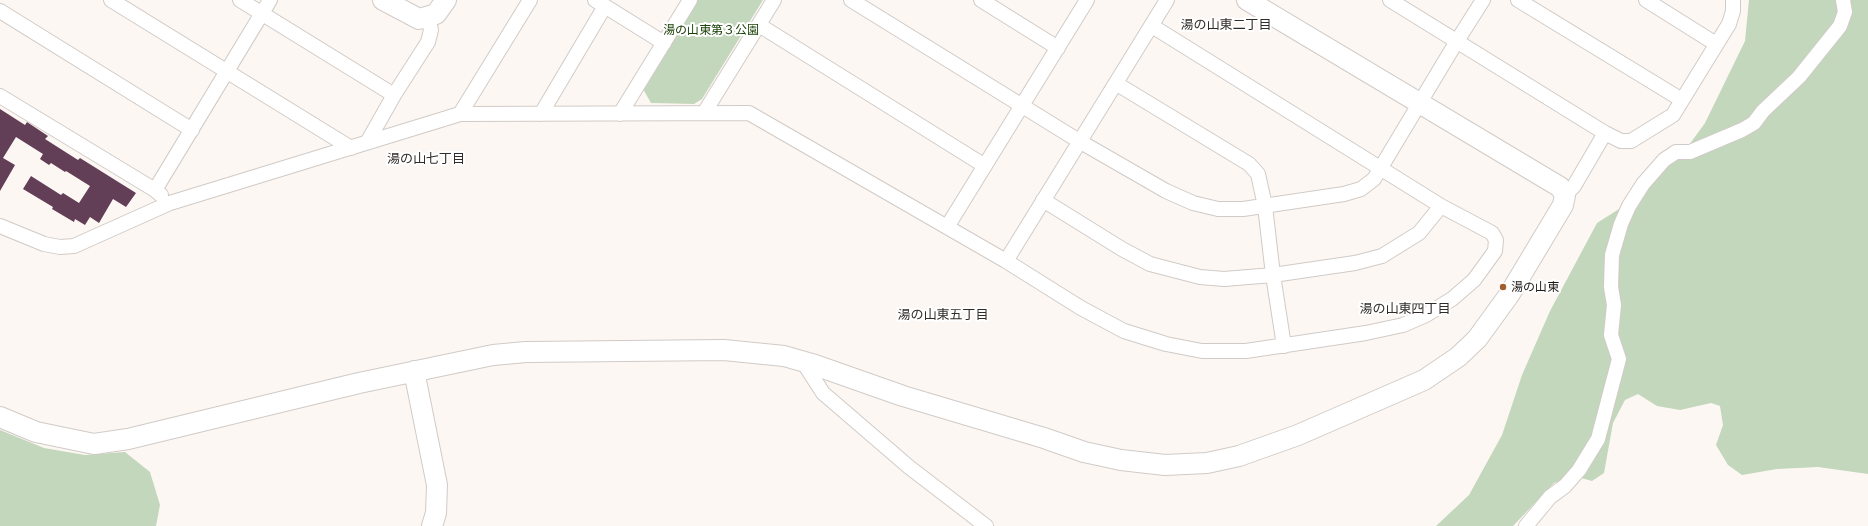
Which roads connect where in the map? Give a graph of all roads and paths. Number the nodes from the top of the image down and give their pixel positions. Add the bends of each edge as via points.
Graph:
1 (111, 0) edge
2 (240, 0) edge
3 (270, 0) edge
4 (383, 0) edge
5 (446, 0) edge
6 (530, 0) edge
7 (690, 0) edge
8 (774, 0) edge
9 (851, 0) edge
10 (981, 0) edge
11 (1087, 0) edge
12 (1167, 0) edge
13 (1247, 0) edge
14 (1390, 0) edge
15 (1483, 0) edge
16 (1518, 0) edge
17 (1646, 0) edge
18 (1733, 0) edge
19 (1844, 0) edge
20 (600, 3) edge
21 (0, 11) edge
22 (262, 13) junction
23 (428, 17) junction
24 (759, 25) junction
25 (1152, 26) junction
26 (1456, 41) junction
27 (664, 43) junction
28 (1716, 44) junction
29 (1058, 48) junction
30 (226, 71) junction
31 (1117, 84) junction
32 (394, 95) junction
33 (0, 96) edge
34 (1682, 100) junction
35 (1420, 105) junction
36 (1022, 106) junction
37 (704, 113) junction
38 (460, 114) junction
39 (541, 114) junction
40 (620, 114) junction
41 (192, 130) junction
42 (1605, 133) junction
43 (368, 141) junction
44 (1079, 141) junction
45 (351, 148) junction
46 (985, 166) junction
47 (1381, 168) junction
48 (155, 190) junction
49 (1565, 195) junction
50 (1043, 200) junction
51 (170, 203) junction
52 (1265, 206) junction
53 (1441, 206) junction
54 (0, 226) edge
55 (947, 227) junction
56 (1006, 261) junction
57 (1273, 275) junction
58 (1284, 346) junction
59 (803, 362) junction
60 (414, 371) junction
61 (0, 417) edge
62 (432, 526) edge
63 (986, 526) edge
64 (1526, 526) edge

1 - 30 street
2 - 22 street
3 - 22 street
4 - 23 street via 410,16 419,19
5 - 23 street via 436,14
6 - 38 street
7 - 27 street
8 - 24 street
9 - 36 street
10 - 29 street
11 - 29 street
12 - 25 street
13 - 35 street
14 - 26 street
15 - 26 street
16 - 34 street
17 - 28 street
18 - 28 street via 1731,18
19 - 64 street via 1845,12 1840,26 1799,77 1762,111 1754,123 1690,152 1676,152 1664,160 1643,184 1629,206 1612,255 1611,287 1614,305 1611,335 1619,359 1598,439 1579,470 1565,486 1550,497
20 - 27 street
20 - 39 street
21 - 41 street
22 - 30 street
22 - 32 street
23 - 32 street via 431,30 428,42
24 - 37 street
24 - 46 street
25 - 31 street
25 - 47 street
26 - 35 street
26 - 42 street
27 - 40 street
28 - 34 street
29 - 36 street
30 - 41 street
30 - 45 street
31 - 44 street
31 - 52 street via 1249,164 1258,174
32 - 43 street
33 - 48 street
34 - 42 street via 1673,116 1631,141 1621,141
35 - 47 street
35 - 49 street via 1560,187
36 - 44 street
36 - 46 street
37 - 40 street
37 - 55 street via 749,113
38 - 39 street
38 - 43 street
39 - 40 street
41 - 48 street
42 - 49 street via 1574,186
43 - 45 street
44 - 50 street
44 - 52 street via 1166,191 1193,203 1218,209
45 - 51 street
46 - 55 street
47 - 52 street via 1374,179 1361,189
47 - 53 street
48 - 51 street
49 - 59 street via 1563,205 1509,295 1477,339 1458,357 1424,380 1298,435 1239,456 1207,463 1165,466 1121,460 1084,452
50 - 56 street
50 - 57 street via 1150,264 1200,277 1224,279
51 - 54 street via 74,246 44,244
52 - 57 street
53 - 57 street via 1419,233 1382,256 1355,263
53 - 58 street via 1492,233 1496,240 1495,251 1474,280 1452,299 1426,315 1403,324 1366,334
55 - 56 street
56 - 58 street via 1081,308 1124,331 1166,344 1202,350 1246,351
57 - 58 street
59 - 60 street via 784,356 724,350 526,352 493,355
59 - 63 street via 824,393 909,467
60 - 61 street via 128,439 94,444 36,432
60 - 62 street via 437,485 436,513

